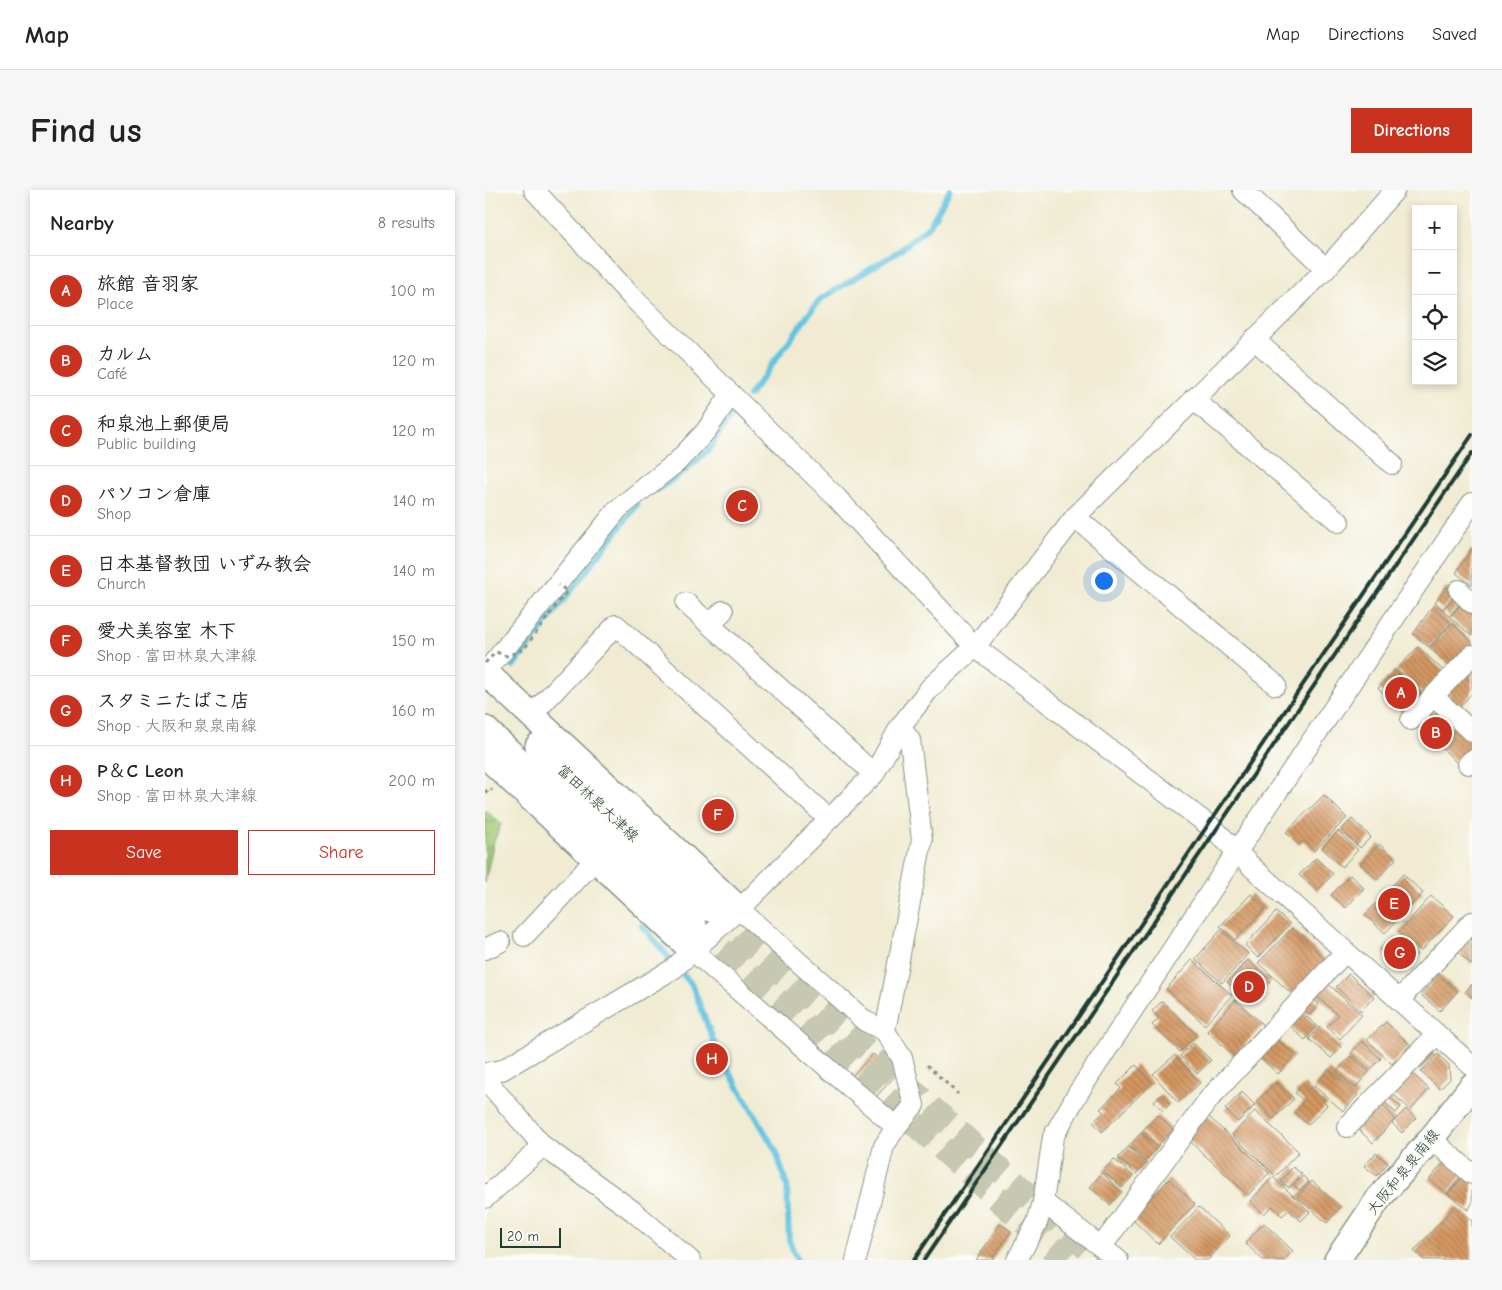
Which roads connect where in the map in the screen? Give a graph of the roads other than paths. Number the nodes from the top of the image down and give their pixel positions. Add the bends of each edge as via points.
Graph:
1 (534, 190) edge
2 (1243, 190) edge
3 (1395, 190) edge
4 (1326, 269) junction
5 (1254, 339) junction
6 (731, 394) junction
7 (1193, 399) junction
8 (1391, 464) dead end
9 (1472, 503) edge
10 (1075, 517) junction
11 (1339, 522) dead end
12 (686, 603) dead end
13 (975, 647) junction
14 (1472, 654) edge
15 (485, 673) edge
16 (1276, 685) dead end
17 (1433, 696) junction
18 (485, 697) edge
19 (531, 716) junction
20 (1411, 720) dead end
21 (900, 727) junction
22 (485, 729) edge
23 (1472, 732) edge
24 (485, 755) edge
25 (874, 774) junction
26 (829, 819) junction
27 (1237, 852) junction
28 (595, 860) junction
29 (740, 910) junction
30 (1472, 922) edge
31 (524, 936) dead end
32 (693, 951) junction
33 (1345, 952) junction
34 (1399, 1000) junction
35 (885, 1031) junction
36 (1436, 1034) junction
37 (1472, 1066) edge
38 (485, 1073) edge
39 (485, 1079) edge
40 (1472, 1086) edge
41 (896, 1127) junction
42 (1347, 1127) dead end
43 (1431, 1139) junction
44 (543, 1146) junction
45 (1472, 1174) edge
46 (485, 1198) edge
47 (1043, 1202) junction
48 (1101, 1246) junction
49 (1028, 1256) edge
50 (690, 1260) edge
51 (856, 1260) edge
52 (1118, 1260) edge
53 (1337, 1260) edge

1 - 6 street via 631,296
2 - 4 street
3 - 4 street
4 - 5 street
5 - 7 street
5 - 8 street
6 - 13 street via 836,497
6 - 15 street via 706,431 677,462 618,509
7 - 10 street
7 - 11 street
9 - 27 street
10 - 13 street
10 - 16 street
12 - 25 street via 717,618
13 - 21 street via 930,688
13 - 27 street via 1207,824
14 - 17 street
15 - 19 main road
17 - 20 street
17 - 23 street
18 - 22 main road, 富田林泉大津線 via 703,917
19 - 26 street via 616,626
19 - 29 main road
21 - 25 street
21 - 35 street via 911,740 922,840
24 - 28 main road
25 - 26 street
26 - 29 street
27 - 33 street
27 - 47 street via 1078,1093 1053,1137
28 - 31 street
28 - 32 main road
29 - 32 street
29 - 35 street via 865,1021
30 - 34 street
32 - 38 street via 673,969 502,1070
32 - 41 street
33 - 34 street
33 - 48 street via 1209,1099
34 - 36 street
35 - 41 street via 902,1058 914,1106
36 - 37 street
36 - 42 street
39 - 44 street
40 - 43 main road, 大阪和泉泉南線
41 - 51 street via 884,1146
43 - 45 street
43 - 53 main road, 大阪和泉泉南線 via 1379,1198
44 - 46 street
44 - 50 street via 633,1211
47 - 48 street
47 - 49 street
48 - 52 street

